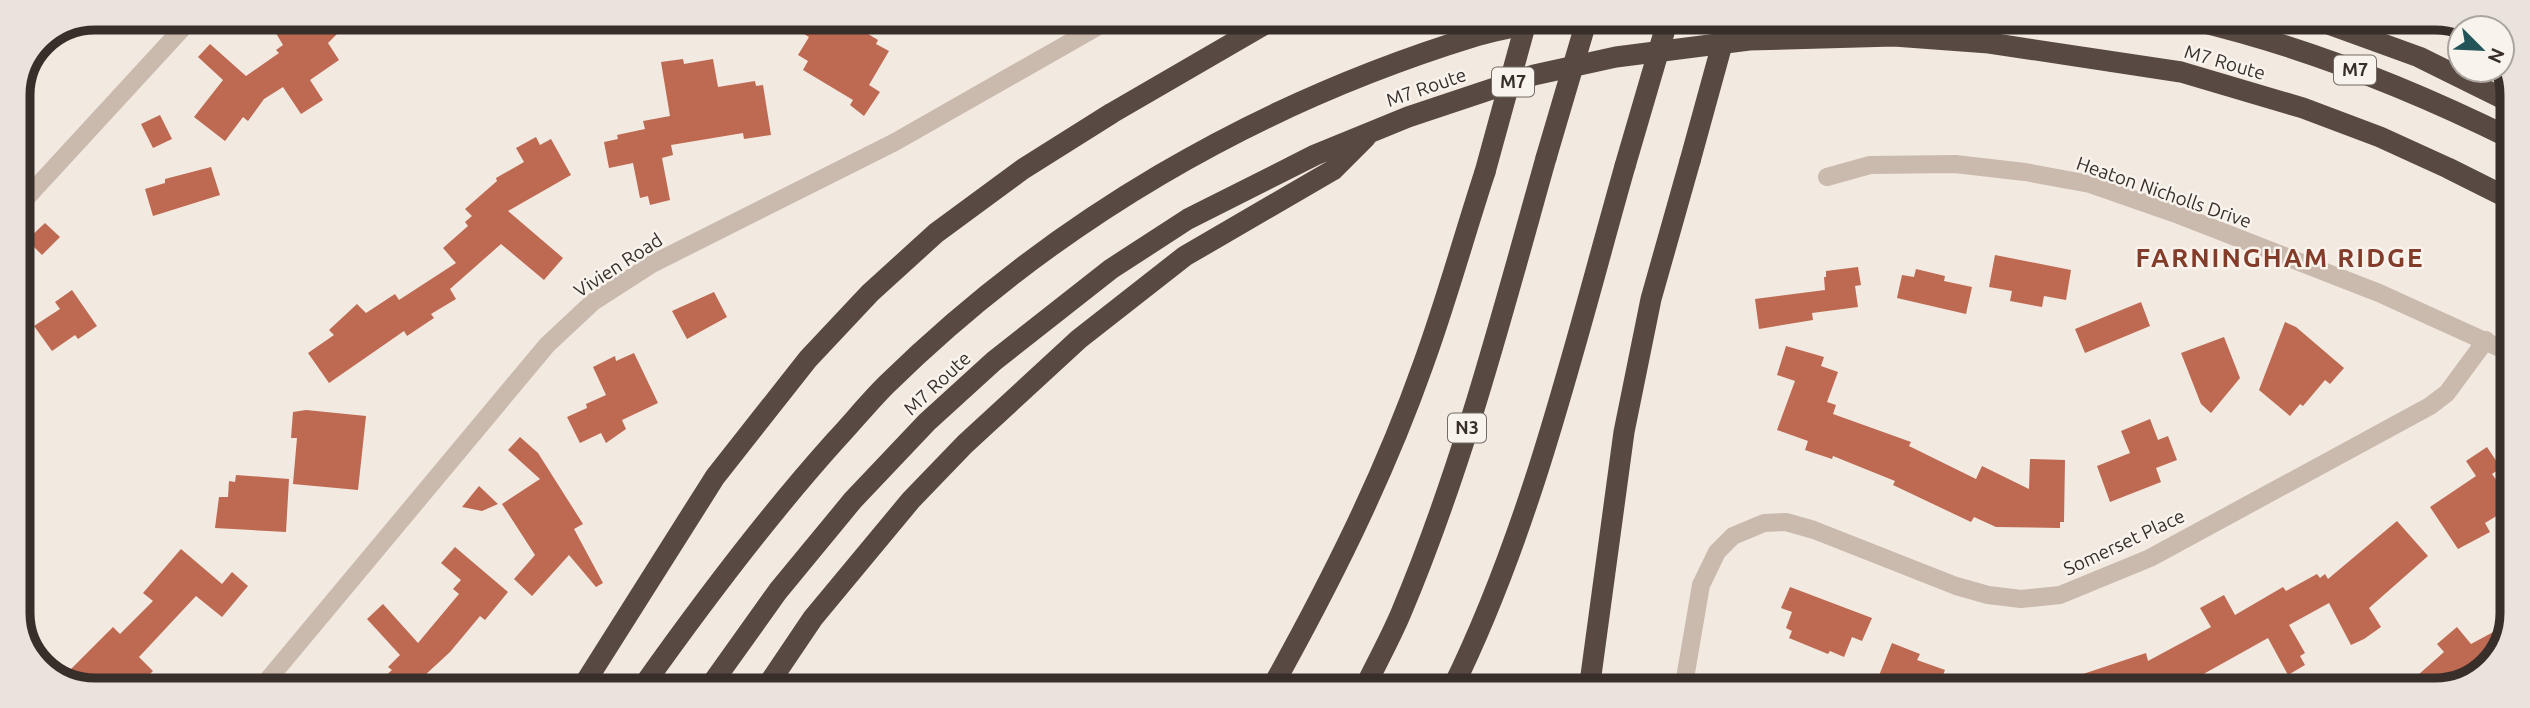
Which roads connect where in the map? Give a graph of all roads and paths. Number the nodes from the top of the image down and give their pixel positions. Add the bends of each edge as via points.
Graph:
1 (181, 30) edge
2 (1092, 30) edge
3 (1255, 30) edge
4 (1501, 30) edge
5 (1524, 30) edge
6 (1584, 30) edge
7 (1665, 30) edge
8 (1726, 30) edge
9 (2236, 30) edge
10 (2345, 30) edge
11 (2500, 97) edge
12 (1372, 130) junction
13 (2500, 133) edge
14 (1827, 177) dead end
15 (30, 194) edge
16 (2500, 195) edge
17 (2486, 341) junction
18 (2500, 347) edge
19 (269, 678) edge
20 (586, 678) edge
21 (649, 678) edge
22 (716, 678) edge
23 (772, 678) edge
24 (1277, 678) edge
25 (1369, 678) edge
26 (1458, 678) edge
27 (1591, 678) edge
28 (1684, 678) edge

1 - 15 street
2 - 19 street, Vivien Road via 895,142 652,264 593,302 547,345
3 - 20 highway via 1023,169 936,233 870,293 808,359 715,477
4 - 21 highway, M7 Route via 1319,92 1159,174 1026,265 953,322 884,387 758,531
5 - 24 highway, bridge via 1485,172 1423,365 1381,471
6 - 25 highway, N3, bridge via 1446,494 1400,614
7 - 26 highway, bridge via 1516,535
8 - 27 highway, bridge via 1651,299 1624,432
9 - 13 highway, M7 Route / M7 via 2382,79
10 - 11 highway via 2419,57
12 - 16 highway, M7 Route / M7 via 1534,75 1616,57 1749,40 1894,36 1989,43 2181,72 2303,108 2380,137
12 - 22 highway, M7 Route / M7 via 1188,219 1111,269 994,361 927,422 853,500
12 - 23 highway via 1333,170 1185,256 1079,339 911,500 813,618
14 - 17 street, Heaton Nicholls Drive via 1870,165 1955,164 2090,184 2379,293
17 - 18 street, Heaton Nicholls Drive
17 - 28 street, Somerset Place via 2447,393 2430,406 2150,558 2060,595 2021,599 1988,595 1814,530 1786,522 1763,523 1733,536 1717,552 1701,586

